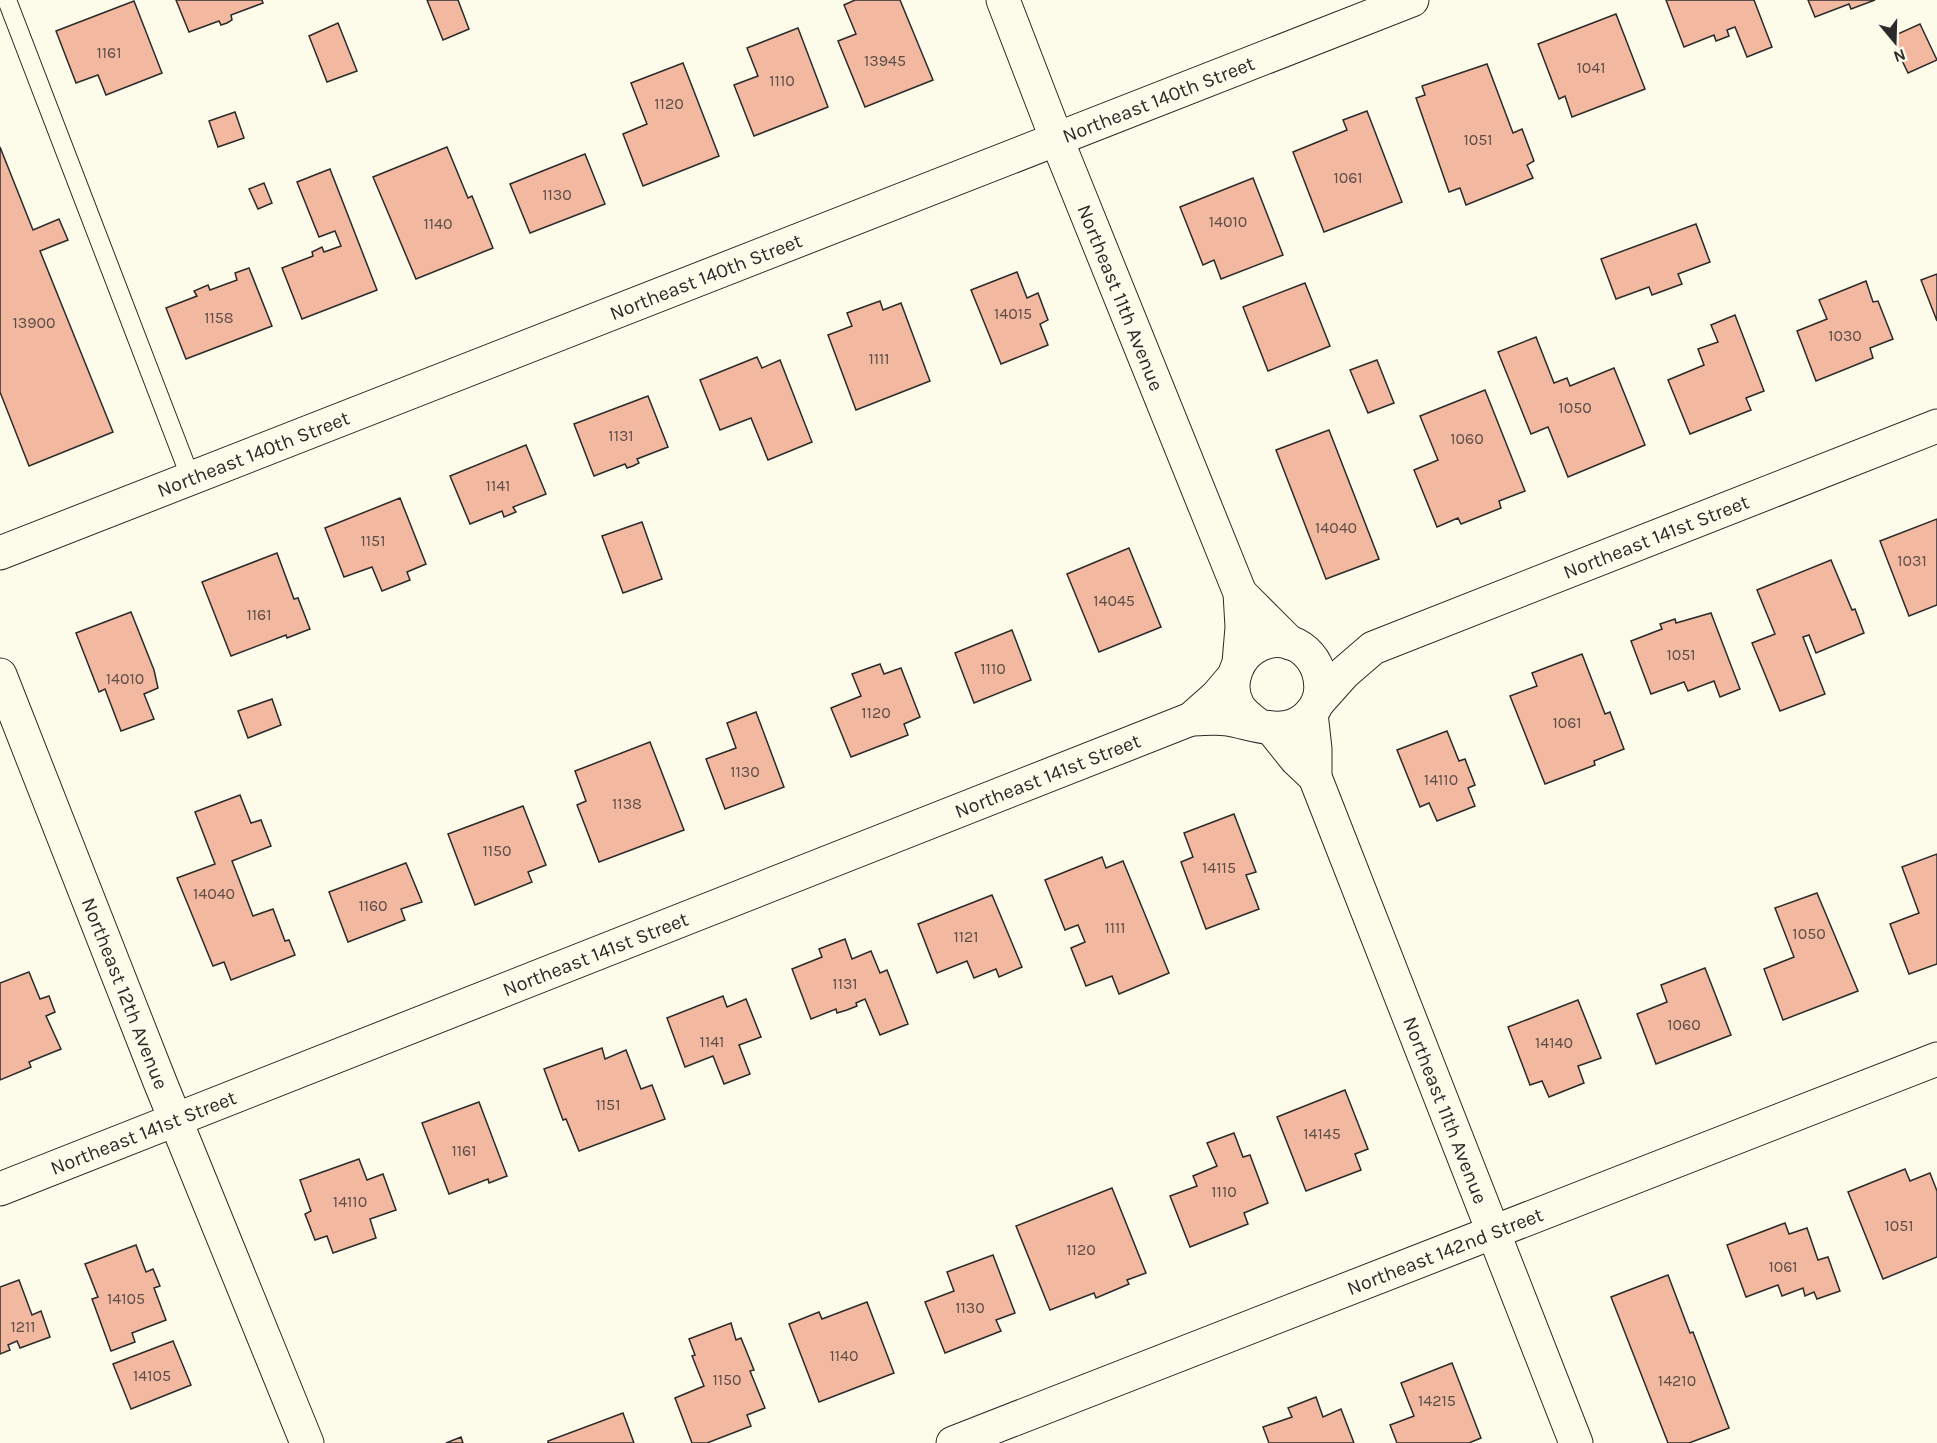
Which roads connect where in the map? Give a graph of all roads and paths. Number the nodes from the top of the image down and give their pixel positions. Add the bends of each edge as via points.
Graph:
1 (7, 0) edge
2 (1003, 0) edge
3 (1412, 0) edge
4 (1057, 140) junction
5 (1937, 426) edge
6 (191, 478) junction
7 (0, 553) edge
8 (1240, 593) junction
9 (1296, 646) junction
10 (1373, 648) junction
11 (1237, 669) junction
12 (0, 675) edge
13 (1315, 707) junction
14 (1191, 719) junction
15 (1265, 727) junction
16 (1315, 777) junction
17 (1937, 1059) edge
18 (176, 1121) junction
19 (0, 1189) edge
20 (1494, 1233) junction
21 (307, 1443) edge
22 (953, 1443) edge
23 (1576, 1443) edge

1 - 6 lane
2 - 4 street, Northeast 11th Avenue
3 - 4 street, Northeast 140th Street
4 - 6 street, Northeast 140th Street
4 - 8 street, Northeast 11th Avenue
5 - 10 street, Northeast 141st Street
6 - 7 street, Northeast 140th Street
8 - 9 street, Northeast 11th Avenue
8 - 11 street, Northeast 11th Avenue via 1242,627
9 - 10 street, Northeast 141st Street
9 - 11 street via 1275,641 1261,644 1249,652
9 - 13 street via 1313,659 1320,673 1322,686
10 - 13 street, Northeast 141st Street via 1344,673
11 - 14 street, Northeast 141st Street via 1217,696
11 - 15 street via 1233,691 1238,705 1246,717
12 - 18 street, Northeast 12th Avenue
13 - 15 street via 1301,723 1287,729
13 - 16 street, Northeast 11th Avenue
14 - 15 street, Northeast 141st Street via 1224,719
14 - 18 street, Northeast 141st Street
15 - 16 street, Northeast 11th Avenue
16 - 20 street, Northeast 11th Avenue
17 - 20 street, Northeast 142nd Street
18 - 19 street, Northeast 141st Street
18 - 21 street, Northeast 12th Avenue
20 - 22 street, Northeast 142nd Street
20 - 23 street, Northeast 11th Avenue

